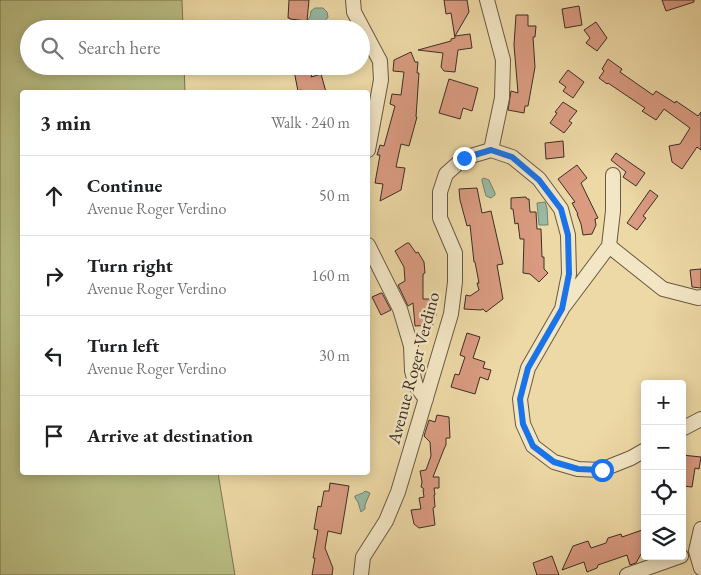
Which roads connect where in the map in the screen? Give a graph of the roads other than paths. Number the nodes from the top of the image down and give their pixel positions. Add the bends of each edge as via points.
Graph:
1 (353, 0) edge
2 (487, 0) edge
3 (358, 20) edge
4 (370, 42) edge
5 (370, 139) edge
6 (491, 150) junction
7 (614, 174) dead end
8 (609, 246) junction
9 (370, 249) edge
10 (701, 297) edge
11 (562, 309) junction
12 (426, 399) junction
13 (701, 419) edge
14 (686, 427) edge
15 (641, 452) edge
16 (701, 529) edge
17 (696, 551) junction
18 (686, 555) edge
19 (670, 560) edge
20 (701, 568) edge
21 (361, 575) edge
22 (627, 575) edge

1 - 3 street
2 - 6 street via 503,60 502,98
4 - 5 street via 380,61 381,80
6 - 11 street via 512,157 539,180 561,209 568,235 569,274
6 - 12 street, Avenue Roger Verdino via 464,158 446,174 440,192 440,218 455,253 455,282 451,314
7 - 8 street
8 - 10 street via 663,289
8 - 11 street
9 - 12 street via 400,309 411,346 416,386
11 - 15 street via 528,368 520,399 523,424 533,446 554,462 578,469 602,470
12 - 21 street, Avenue Roger Verdino via 398,492 386,521 363,557
13 - 14 street
16 - 17 street
17 - 18 street
17 - 20 street
19 - 22 street

